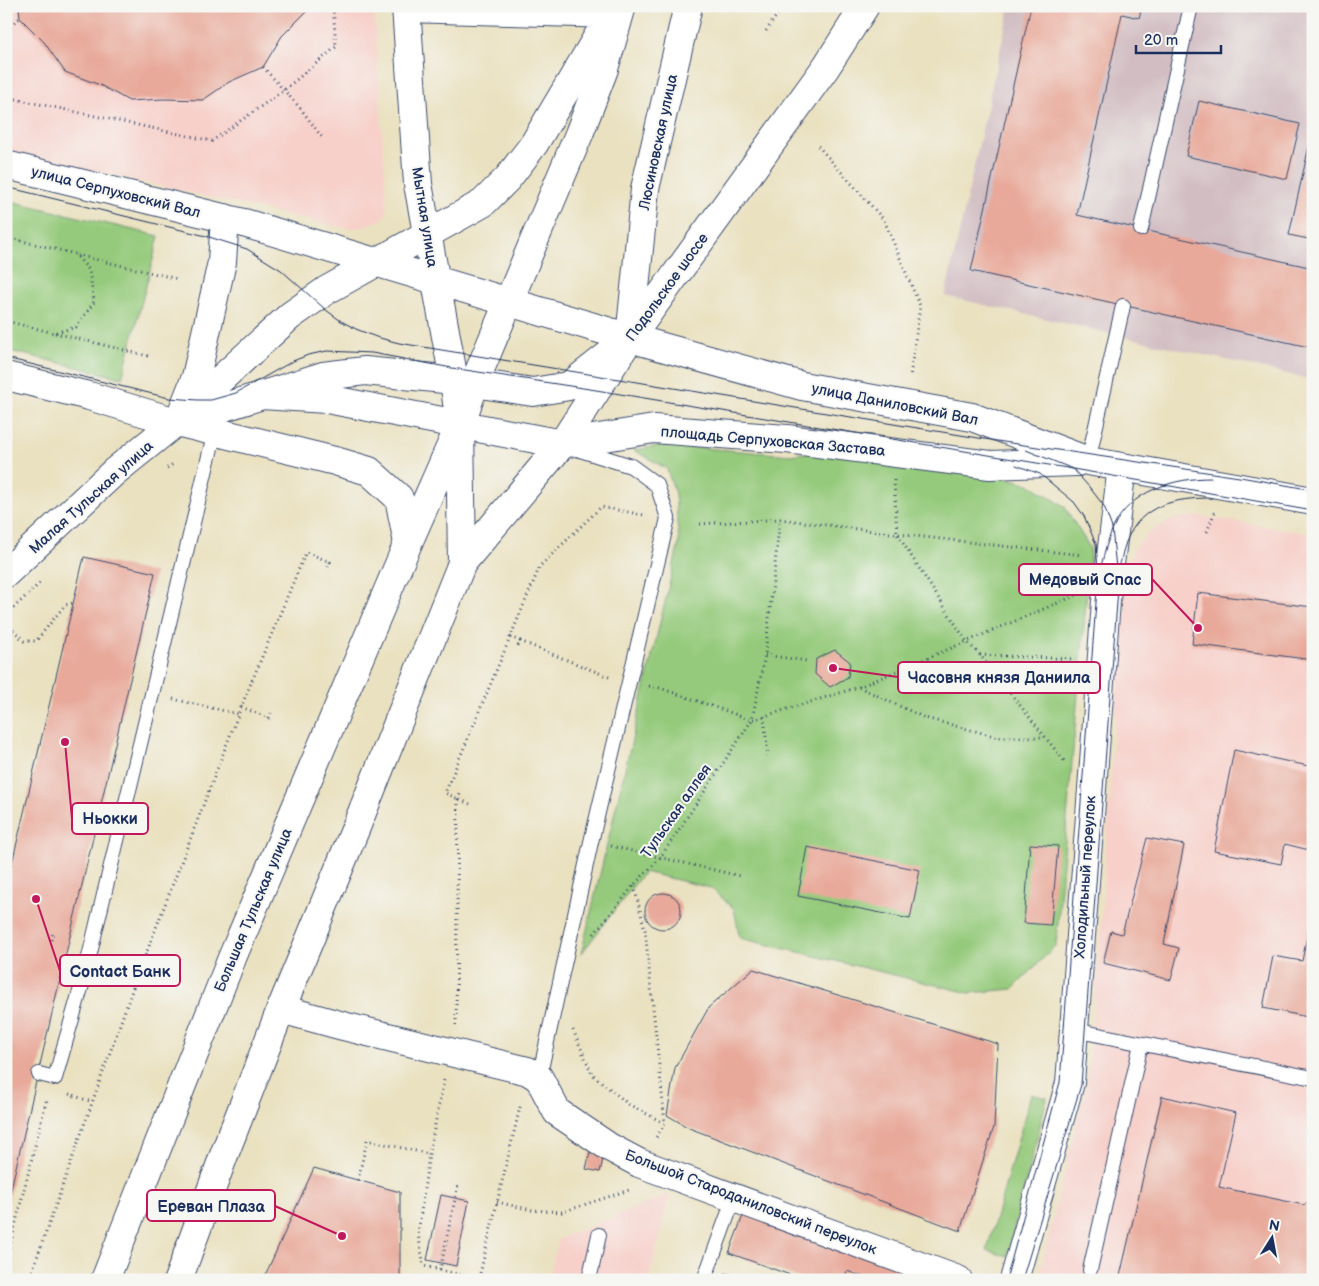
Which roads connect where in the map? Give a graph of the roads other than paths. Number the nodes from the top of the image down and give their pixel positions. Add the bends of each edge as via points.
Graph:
1 (688, 6) edge
2 (865, 6) edge
3 (1191, 6) edge
4 (406, 7) edge
5 (617, 9) edge
6 (6, 165) edge
7 (225, 218) junction
8 (1141, 229) dead end
9 (427, 235) junction
10 (377, 263) junction
11 (436, 280) junction
12 (508, 302) junction
13 (1123, 306) dead end
14 (630, 338) junction
15 (6, 376) edge
16 (464, 382) junction
17 (261, 395) junction
18 (176, 422) junction
19 (460, 425) junction
20 (214, 431) junction
21 (562, 444) junction
22 (1088, 461) junction
23 (1122, 467) junction
24 (1313, 501) edge
25 (408, 544) junction
26 (462, 563) junction
27 (6, 573) edge
28 (281, 1009) junction
29 (1074, 1030) junction
30 (1141, 1044) junction
31 (39, 1074) dead end
32 (539, 1078) junction
33 (1313, 1078) edge
34 (734, 1198) junction
35 (599, 1235) dead end
36 (1090, 1270) dead end
37 (105, 1280) edge
38 (178, 1280) edge
39 (588, 1280) edge
40 (704, 1280) edge
41 (958, 1280) edge
42 (1014, 1280) edge

1 - 14 main road, Люсиновская улица via 645,189
2 - 14 main road, Подольское шоссе via 826,67
3 - 8 lane
4 - 5 main road
4 - 9 main road, Мытная улица via 418,184
5 - 9 main road via 534,144 508,178 483,203
5 - 12 main road via 604,69
6 - 7 main road, улица Серпуховский Вал
7 - 10 main road
7 - 18 main road via 222,262 196,377
9 - 10 main road
9 - 11 main road, Мытная улица
10 - 11 main road
10 - 18 main road via 326,290 290,316
11 - 12 main road
11 - 16 main road, Мытная улица
12 - 14 main road, улица Даниловский Вал
12 - 16 main road
13 - 22 lane
14 - 16 main road, площадь Серпуховская Застава via 569,386 534,392
14 - 21 main road, Подольское шоссе
14 - 22 main road, улица Даниловский Вал via 802,386 972,417
15 - 18 main road
16 - 17 main road, площадь Серпуховская Застава via 365,371 323,376
16 - 19 main road
17 - 18 main road, площадь Серпуховская Застава
17 - 19 main road, площадь Серпуховская Застава via 327,398
18 - 20 main road
18 - 27 main road, Малая Тульская улица via 114,472
19 - 21 main road, площадь Серпуховская Застава
19 - 25 main road
19 - 26 main road
20 - 25 main road via 368,471 399,498
20 - 31 lane via 85,974 55,1078
21 - 22 main road, площадь Серпуховская Застава via 654,429 787,439 990,465
21 - 26 main road, Подольское шоссе
21 - 32 lane via 630,466 657,485 668,518
22 - 23 main road, улица Даниловский Вал
23 - 24 main road, улица Даниловский Вал
23 - 29 main road, Холодильный переулок via 1107,588
25 - 37 main road, Большая Тульская улица via 232,958
26 - 28 main road
28 - 32 main road via 528,1071
28 - 38 main road
29 - 30 lane
29 - 42 main road, Холодильный переулок via 1070,1083
30 - 33 lane
30 - 36 lane
32 - 34 main road, Большой Староданиловский переулок via 557,1112 609,1147 640,1163
34 - 40 lane
34 - 41 main road, Большой Староданиловский переулок
35 - 39 lane

